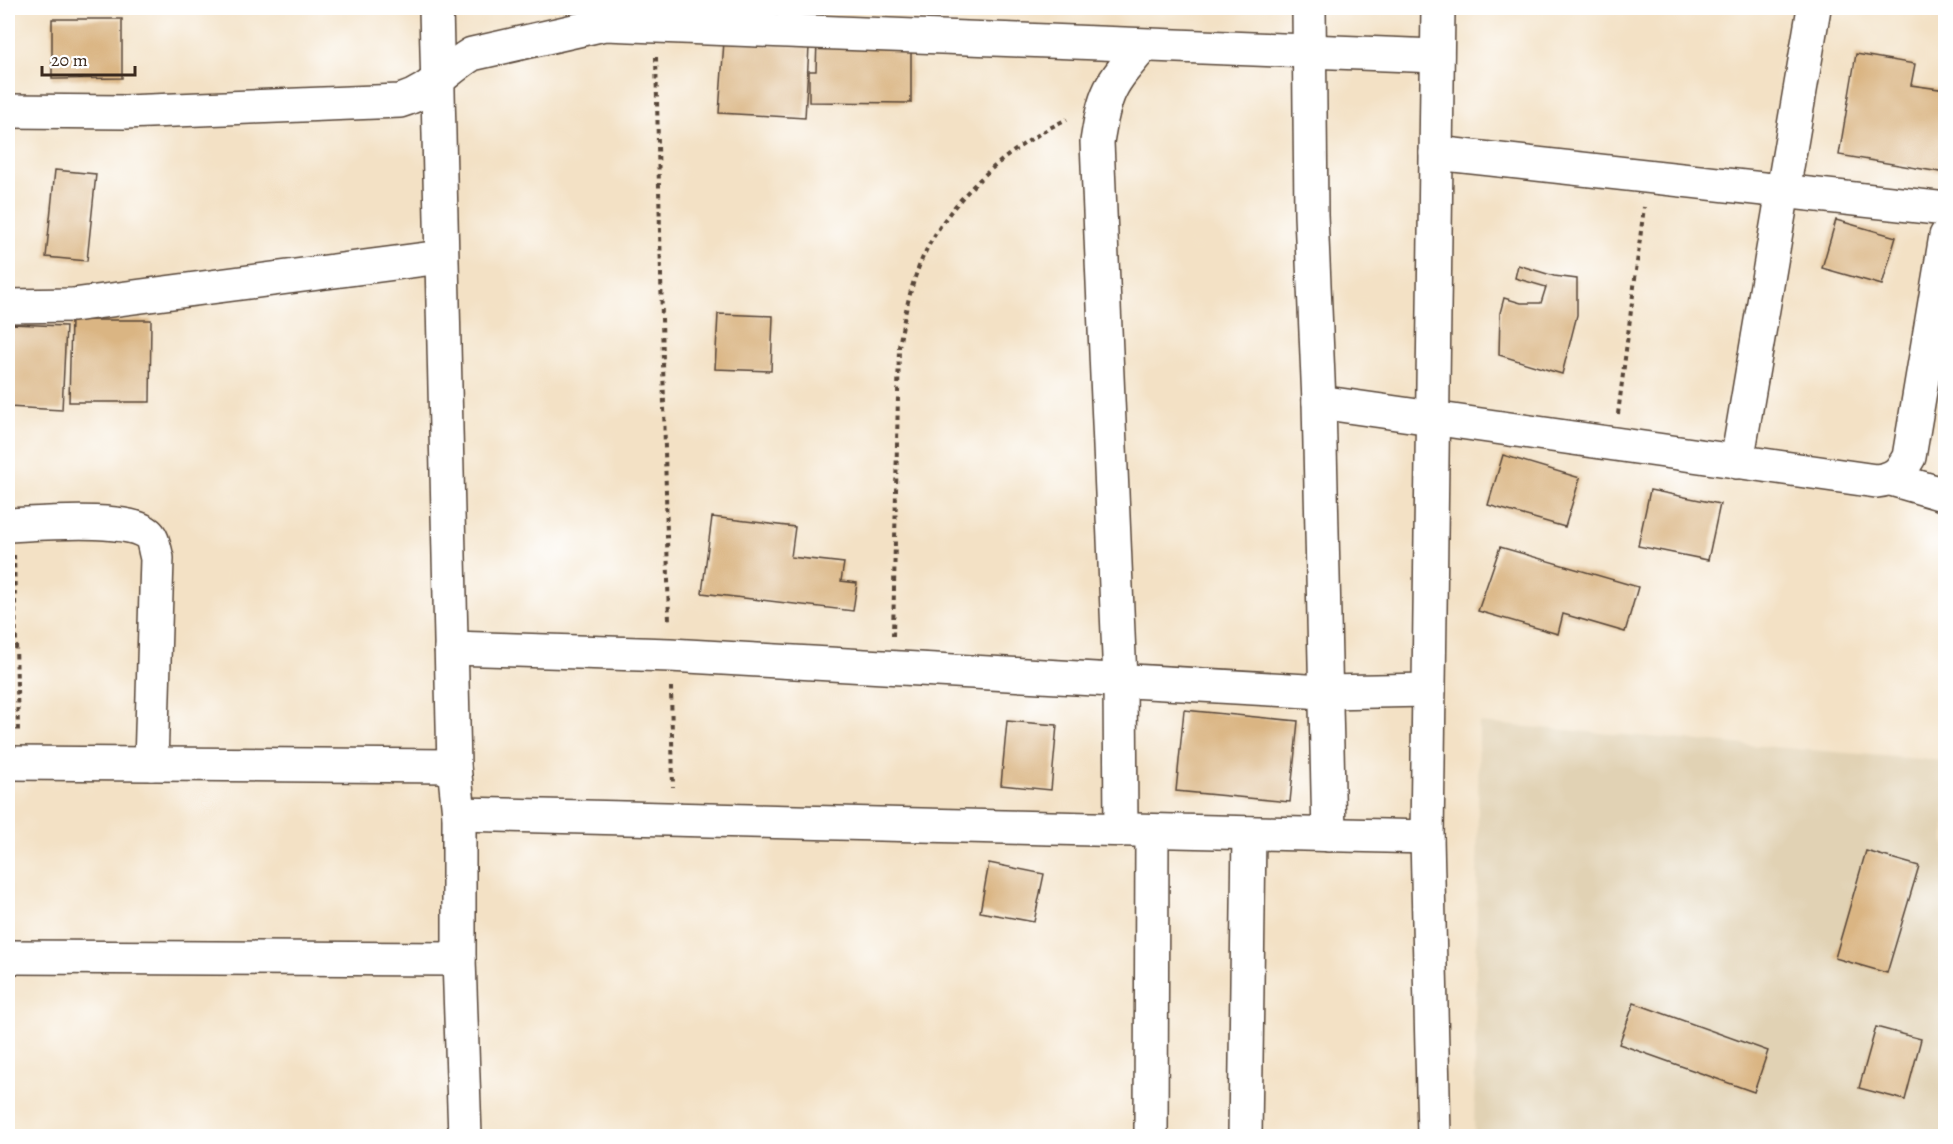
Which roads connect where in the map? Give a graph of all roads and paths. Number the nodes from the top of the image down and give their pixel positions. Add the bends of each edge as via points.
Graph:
1 (436, 8) edge
2 (1309, 8) edge
3 (1438, 8) edge
4 (1814, 8) edge
5 (611, 16) edge
6 (656, 26) junction
7 (1142, 47) junction
8 (1310, 51) junction
9 (1437, 56) junction
10 (438, 81) junction
11 (1103, 101) junction
12 (8, 111) edge
13 (1436, 153) junction
14 (1648, 176) junction
15 (1783, 191) junction
16 (1946, 209) edge
17 (1946, 236) edge
18 (441, 257) junction
19 (8, 306) edge
20 (1319, 402) junction
21 (1432, 419) junction
22 (1614, 444) junction
23 (1737, 462) junction
24 (1891, 479) junction
25 (1946, 495) edge
26 (11, 525) edge
27 (451, 648) junction
28 (670, 655) junction
29 (892, 667) junction
30 (1120, 680) junction
31 (1429, 690) junction
32 (1325, 692) junction
33 (13, 763) edge
34 (151, 764) junction
35 (454, 766) junction
36 (459, 814) junction
37 (673, 819) junction
38 (1136, 830) junction
39 (1249, 833) junction
40 (1329, 835) junction
41 (1427, 837) junction
42 (8, 957) edge
43 (459, 959) junction
44 (465, 1137) edge
45 (1151, 1137) edge
46 (1245, 1137) edge
47 (1434, 1137) edge

1 - 10 street
2 - 8 street
3 - 9 street
4 - 15 street
5 - 6 street
5 - 10 street via 472,54
6 - 7 street
6 - 28 path
7 - 8 street
7 - 11 street via 1112,83
8 - 9 street
8 - 20 street via 1311,215
9 - 13 street
10 - 12 street via 420,95 400,101 125,112
10 - 18 street
11 - 29 path via 1042,131 994,167 950,212 922,258 907,300 899,347
11 - 30 street via 1097,170
13 - 14 street
13 - 21 street
14 - 15 street
14 - 22 path
15 - 16 street
15 - 23 street
17 - 24 street via 1909,457 1900,473
18 - 19 street via 73,305
18 - 27 street
20 - 21 street
20 - 32 street
21 - 22 street
21 - 31 street
22 - 23 street
23 - 24 street via 1876,481
24 - 25 street
26 - 33 path
26 - 34 street via 106,523 136,526 150,536 157,558
27 - 28 street
27 - 35 street
28 - 29 street
28 - 37 path
29 - 30 street
30 - 32 street
30 - 38 street
31 - 32 street
31 - 41 street
32 - 40 street
33 - 34 street
34 - 35 street
35 - 36 street
36 - 37 street
36 - 43 street
37 - 38 street
38 - 39 street
38 - 45 street
39 - 40 street
39 - 46 street
40 - 41 street
41 - 47 street
42 - 43 street
43 - 44 street

